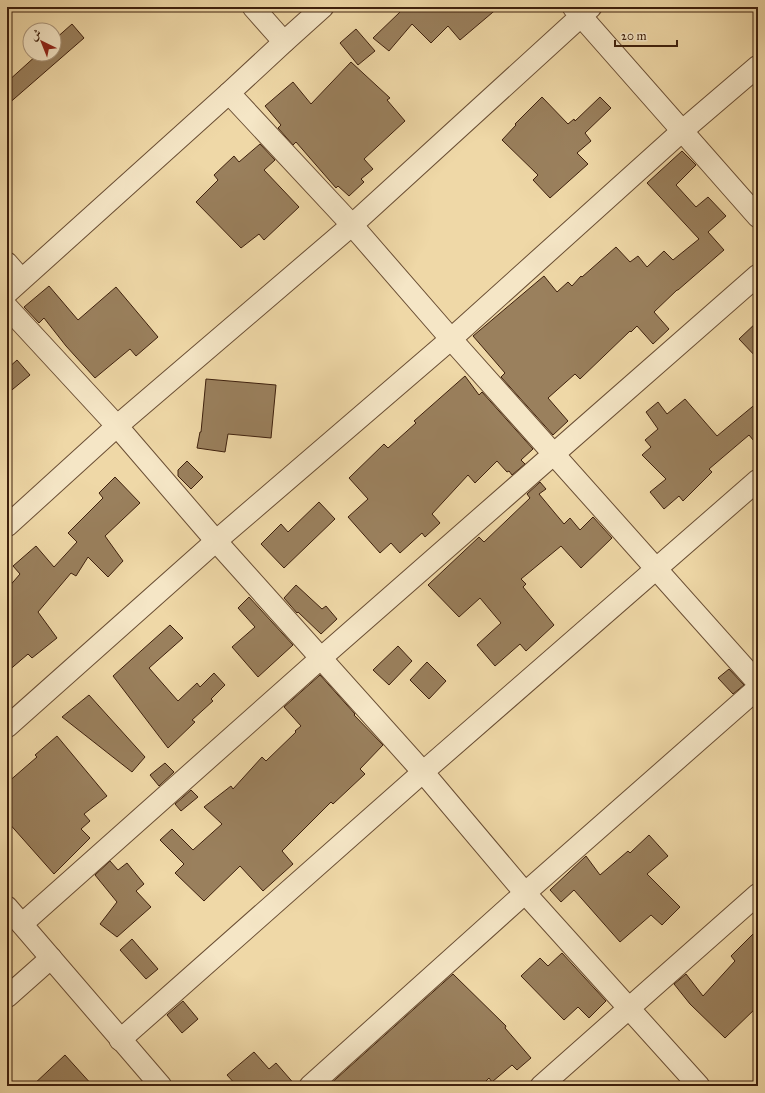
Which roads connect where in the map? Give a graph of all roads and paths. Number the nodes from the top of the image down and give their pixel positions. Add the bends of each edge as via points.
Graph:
1 (254, 7) edge
2 (323, 7) edge
3 (582, 10) edge
4 (284, 42) junction
5 (758, 66) edge
6 (229, 93) junction
7 (682, 132) junction
8 (758, 217) edge
9 (352, 225) junction
10 (7, 263) edge
11 (758, 275) edge
12 (14, 286) edge
13 (7, 307) edge
14 (451, 339) junction
15 (117, 426) junction
16 (555, 454) junction
17 (758, 480) edge
18 (7, 526) edge
19 (216, 541) junction
20 (656, 569) junction
21 (321, 658) junction
22 (758, 683) edge
23 (758, 688) edge
24 (7, 727) edge
25 (423, 772) junction
26 (525, 893) junction
27 (758, 894) edge
28 (7, 907) edge
29 (22, 924) junction
30 (51, 958) junction
31 (7, 997) edge
32 (629, 1009) junction
33 (120, 1040) junction
34 (154, 1083) edge
35 (310, 1086) edge
36 (541, 1086) edge
37 (698, 1086) edge

1 - 4 street
2 - 4 street
3 - 7 street
3 - 9 street
4 - 6 street
5 - 7 street
6 - 9 street
6 - 12 street
7 - 8 street
7 - 14 street
9 - 14 street
9 - 15 street
10 - 12 street
11 - 16 street
13 - 15 street
14 - 16 street
14 - 19 street
15 - 18 street
15 - 19 street
16 - 20 street
16 - 21 street
17 - 20 street
19 - 21 street
19 - 24 street
20 - 22 street
20 - 25 street
21 - 25 street
21 - 29 street
23 - 26 street
25 - 26 street
25 - 33 street
26 - 32 street
26 - 35 street
27 - 32 street
28 - 29 street
29 - 30 street
30 - 31 street
30 - 33 street
32 - 36 street
32 - 37 street
33 - 34 street

